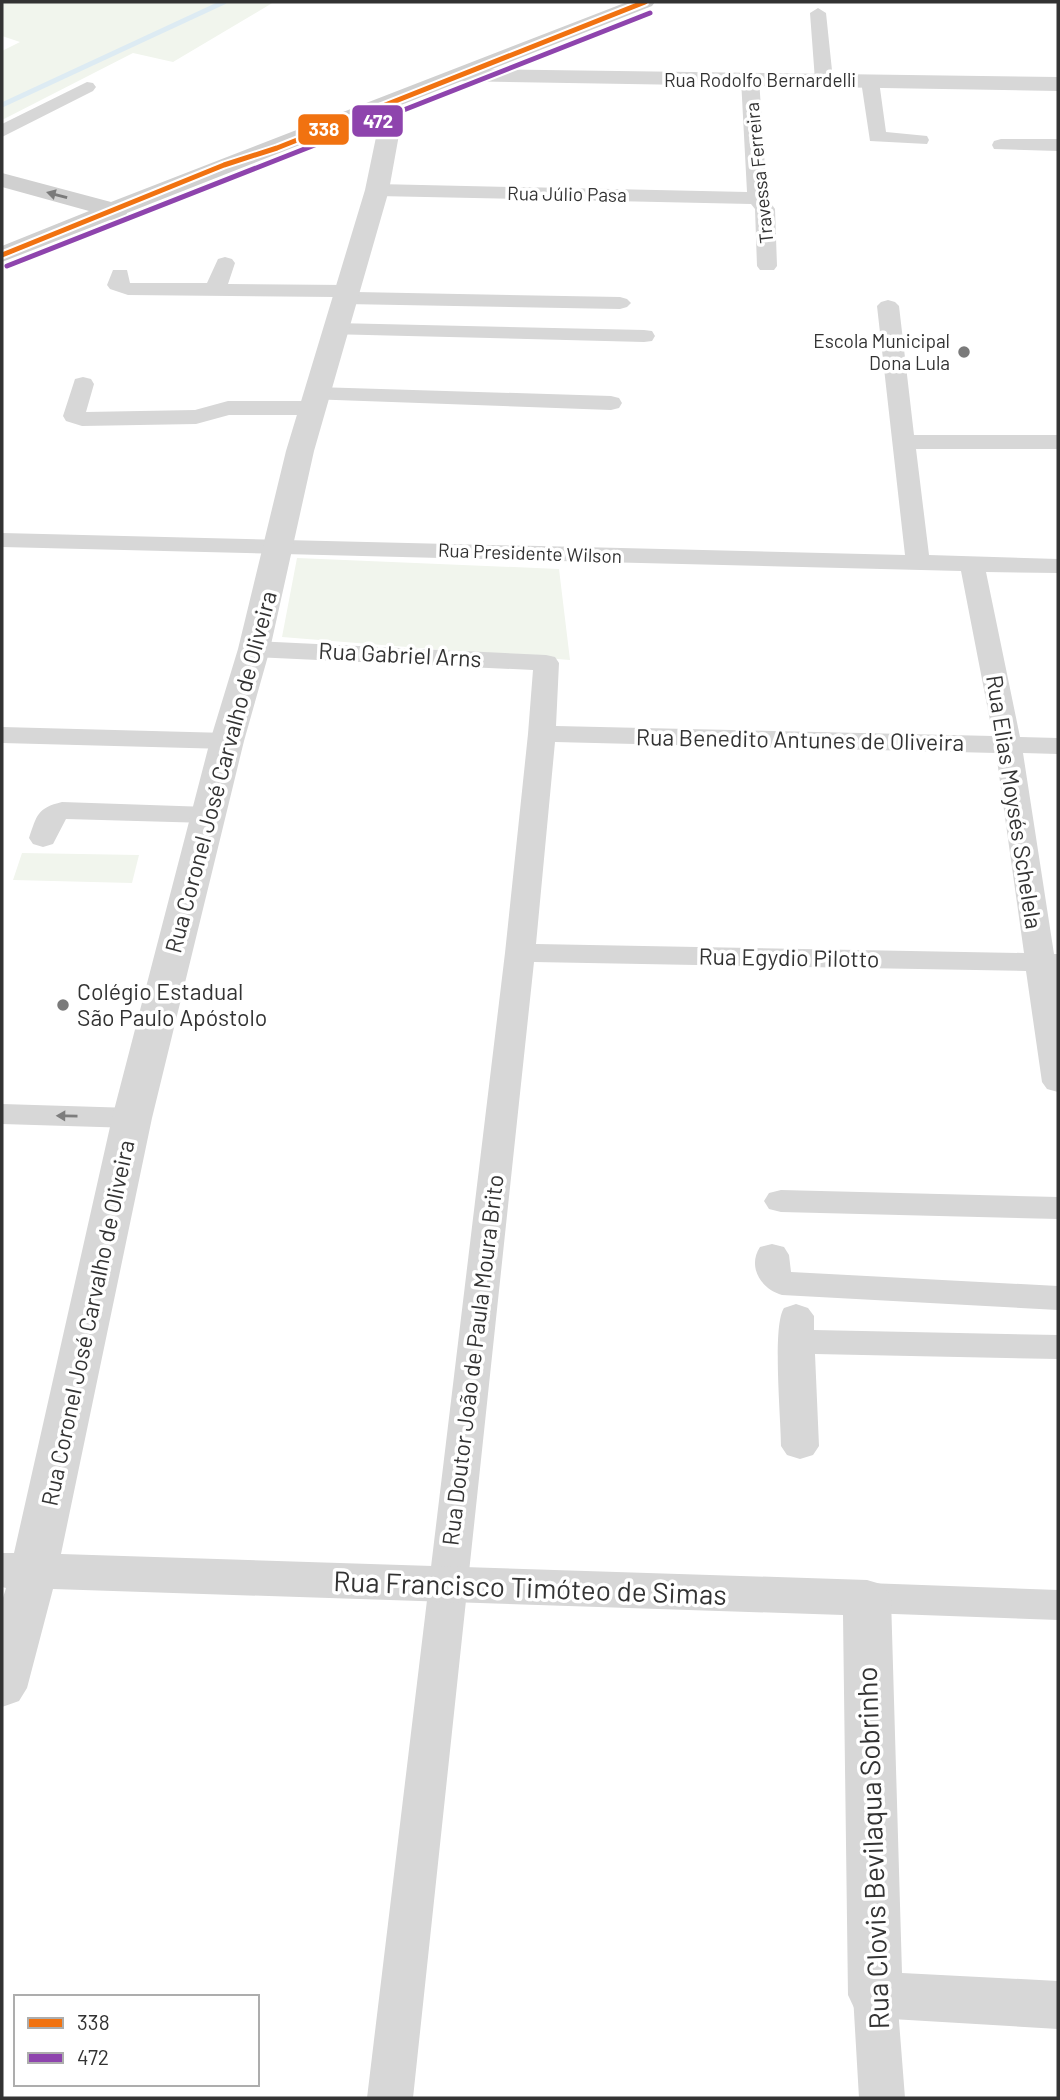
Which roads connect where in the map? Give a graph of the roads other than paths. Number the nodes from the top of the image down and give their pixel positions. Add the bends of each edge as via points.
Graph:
1 (645, 2) edge
2 (818, 13) dead end
3 (462, 76) junction
4 (750, 79) junction
5 (824, 80) junction
6 (870, 81) junction
7 (1058, 84) edge
8 (87, 87) dead end
9 (390, 104) junction
10 (2, 131) edge
11 (920, 140) dead end
12 (1000, 145) dead end
13 (1058, 145) edge
14 (2, 180) edge
15 (377, 190) junction
16 (757, 198) junction
17 (116, 214) junction
18 (2, 255) edge
19 (225, 263) dead end
20 (2, 265) edge
21 (767, 266) dead end
22 (120, 274) dead end
23 (215, 290) junction
24 (620, 303) dead end
25 (342, 306) junction
26 (888, 306) dead end
27 (644, 336) dead end
28 (83, 384) dead end
29 (314, 401) junction
30 (611, 402) dead end
31 (904, 442) junction
32 (1058, 442) edge
33 (2, 540) edge
34 (279, 547) junction
35 (918, 564) junction
36 (972, 565) junction
37 (1058, 566) edge
38 (254, 649) junction
39 (546, 663) joint
40 (542, 734) junction
41 (2, 735) edge
42 (227, 741) junction
43 (1008, 744) junction
44 (1058, 746) edge
45 (208, 815) junction
46 (43, 838) dead end
47 (520, 953) junction
48 (1049, 963) edge
49 (1058, 1082) edge
50 (2, 1114) edge
51 (132, 1118) junction
52 (781, 1201) dead end
53 (1058, 1208) edge
54 (772, 1255) dead end
55 (1058, 1297) edge
56 (1058, 1348) edge
57 (800, 1446) dead end
58 (18, 1570) edge
59 (447, 1585) junction
60 (867, 1598) junction
61 (1058, 1605) edge
62 (2, 1688) edge
63 (875, 1995) junction
64 (1058, 2005) edge
65 (390, 2098) edge
66 (882, 2098) edge

1 - 3 main road
2 - 5 street
3 - 4 street, Rua Rodolfo Bernardelli
3 - 9 main road
4 - 5 street, Rua Rodolfo Bernardelli
4 - 16 street, Travessa Ferreira
5 - 6 street, Rua Rodolfo Bernardelli
6 - 7 street, Rua Rodolfo Bernardelli
6 - 11 street via 877,137
8 - 10 street
9 - 15 street, Rua Coronel José Carvalho de Oliveira
9 - 17 main road
12 - 13 street
17 -> 14 main road
15 - 16 street, Rua Júlio Pasa
15 - 25 street, Rua Coronel José Carvalho de Oliveira
16 - 21 street, Travessa Ferreira via 765,209
17 - 18 main road
17 - 20 main road
19 - 23 street
22 - 23 street via 117,285 122,288
23 - 25 street
24 - 25 street
25 - 27 street
25 - 29 street, Rua Coronel José Carvalho de Oliveira
26 - 31 street
28 - 29 street via 74,416 82,419 196,417 228,408
29 - 30 street
29 - 34 street, Rua Coronel José Carvalho de Oliveira
31 - 32 street
31 - 35 street
33 - 34 street, Rua Presidente Wilson
34 - 35 street, Rua Presidente Wilson
34 - 38 street, Rua Coronel José Carvalho de Oliveira
35 - 36 street, Rua Presidente Wilson
36 - 37 street, Rua Presidente Wilson
36 - 43 street, Rua Elias Moysés Schelela
38 - 39 street, Rua Gabriel Arns
38 - 42 street, Rua Coronel José Carvalho de Oliveira
39 - 40 street, Rua Doutor João de Paula Moura Brito
40 - 43 street, Rua Benedito Antunes de Oliveira
40 - 47 street, Rua Doutor João de Paula Moura Brito
41 - 42 street
42 - 45 street, Rua Coronel José Carvalho de Oliveira
43 - 44 street, Rua Benedito Antunes de Oliveira
43 - 48 street, Rua Elias Moysés Schelela
45 - 46 street via 62,810 51,815
45 - 51 street, Rua Coronel José Carvalho de Oliveira
47 - 48 street, Rua Egydio Pilotto
47 - 59 street, Rua Doutor João de Paula Moura Brito
48 - 49 street, Rua Elias Moysés Schelela
51 -> 50 street
51 - 58 street, Rua Coronel José Carvalho de Oliveira
52 - 53 street
54 - 55 street via 774,1275 782,1283
56 - 57 street via 796,1329
58 - 59 street, Rua Francisco Timóteo de Simas
58 - 62 street, Rua Coronel José Carvalho de Oliveira
59 - 60 street, Rua Francisco Timóteo de Simas
59 - 65 street, Rua Doutor João de Paula Moura Brito
60 - 61 street, Rua Francisco Timóteo de Simas
60 - 63 street, Rua Clovis Bevilaqua Sobrinho
63 - 64 street
63 - 66 street, Rua Clovis Bevilaqua Sobrinho

